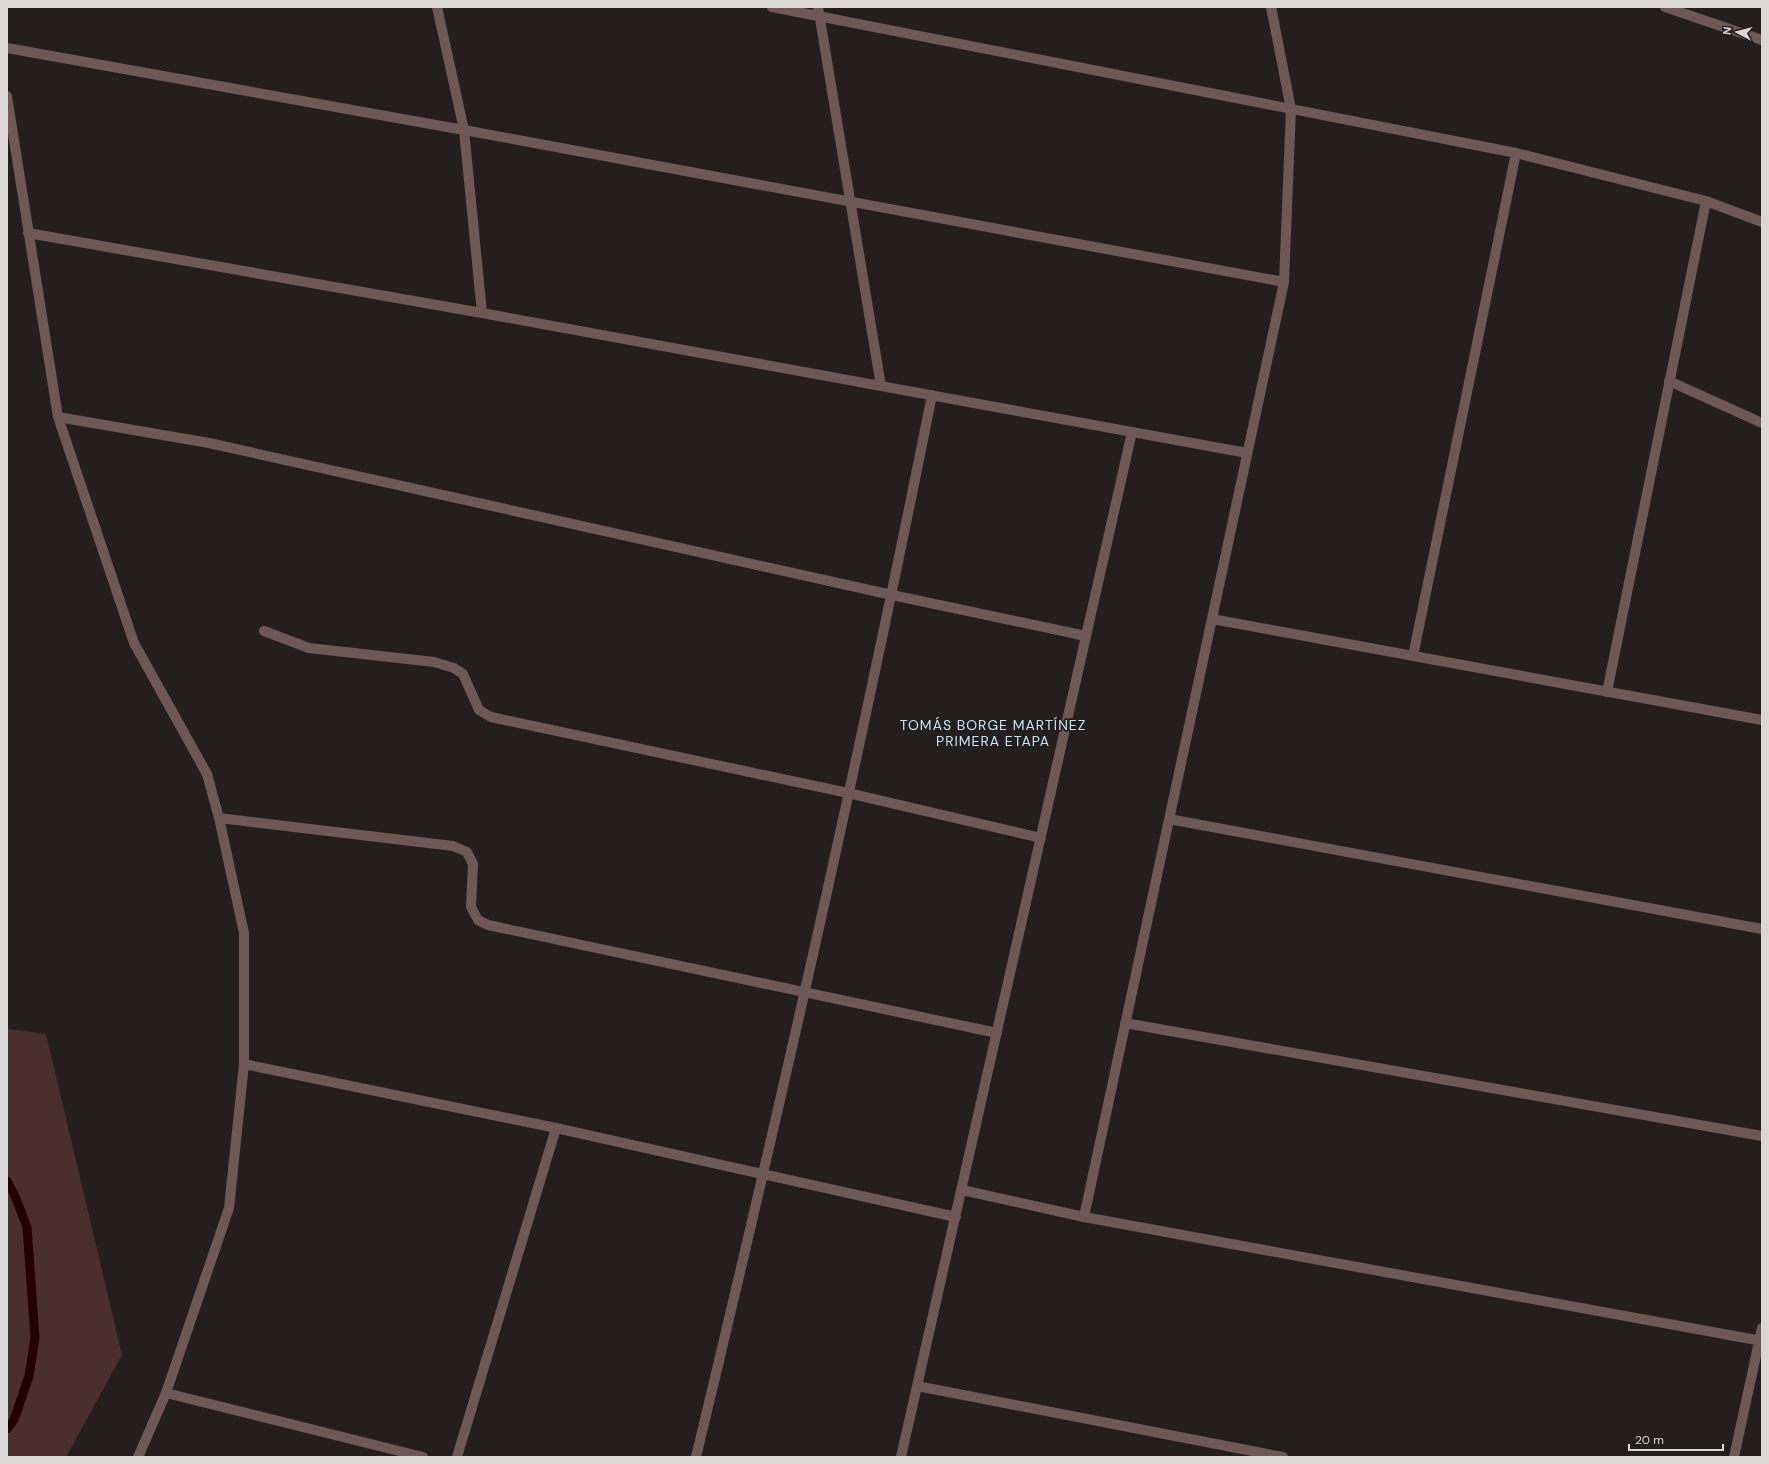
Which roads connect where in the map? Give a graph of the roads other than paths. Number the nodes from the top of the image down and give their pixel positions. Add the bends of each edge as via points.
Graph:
1 (437, 7) edge
2 (772, 7) edge
3 (1271, 7) edge
4 (1665, 7) edge
5 (818, 11) edge
6 (1762, 40) edge
7 (7, 48) edge
8 (7, 96) edge
9 (1291, 108) junction
10 (464, 130) junction
11 (1516, 153) junction
12 (850, 202) junction
13 (1706, 202) junction
14 (1762, 222) edge
15 (28, 233) junction
16 (1284, 282) junction
17 (482, 313) junction
18 (1669, 381) junction
19 (881, 386) junction
20 (932, 395) junction
21 (58, 417) junction
22 (1762, 422) edge
23 (1132, 432) junction
24 (1247, 453) junction
25 (892, 595) junction
26 (1212, 619) junction
27 (264, 631) dead end
28 (1086, 636) junction
29 (1413, 656) junction
30 (1607, 692) junction
31 (1762, 720) edge
32 (848, 793) junction
33 (219, 818) junction
34 (1169, 819) junction
35 (1041, 838) junction
36 (1762, 929) edge
37 (805, 991) junction
38 (1125, 1023) junction
39 (997, 1033) junction
40 (244, 1064) junction
41 (556, 1128) junction
42 (1762, 1136) edge
43 (764, 1174) junction
44 (962, 1190) junction
45 (1084, 1216) junction
46 (956, 1217) junction
47 (1762, 1328) edge
48 (1761, 1341) edge
49 (917, 1386) junction
50 (166, 1393) junction
51 (138, 1457) edge
52 (423, 1457) edge
53 (457, 1457) edge
54 (696, 1457) edge
55 (901, 1457) edge
56 (1283, 1457) edge
57 (1734, 1457) edge

1 - 10 street
2 - 5 street
3 - 9 street
4 - 6 street
5 - 9 street
5 - 12 street
7 - 10 street
8 - 15 street
9 - 11 street
9 - 16 street
10 - 12 street
10 - 17 street
11 - 13 street
11 - 29 street
12 - 16 street
12 - 19 street
13 - 14 street
13 - 18 street
15 - 17 street
15 - 21 street
16 - 24 street
17 - 19 street
18 - 22 street
18 - 30 street
19 - 20 street
20 - 23 street
20 - 25 street
21 - 25 street via 209,443
21 - 33 street via 134,643 207,774
23 - 24 street
23 - 28 street
24 - 26 street
25 - 28 street
25 - 32 street
26 - 29 street
26 - 34 street
27 - 32 street via 309,648 434,662 454,668 463,674 479,710 491,717
28 - 35 street
29 - 30 street
30 - 31 street
32 - 35 street
32 - 37 street
33 - 37 street via 453,846 467,852 473,864 471,907 478,920 488,925
33 - 40 street via 244,933
34 - 36 street
34 - 38 street
35 - 39 street
37 - 39 street
37 - 43 street
38 - 42 street
38 - 45 street
39 - 44 street
40 - 41 street
40 - 50 street via 229,1208
41 - 43 street
41 - 53 street
43 - 46 street
43 - 54 street
44 - 45 street
44 - 46 street
45 - 48 street
46 - 49 street
47 - 48 street
48 - 57 street
49 - 55 street
49 - 56 street
50 - 51 street
50 - 52 street

